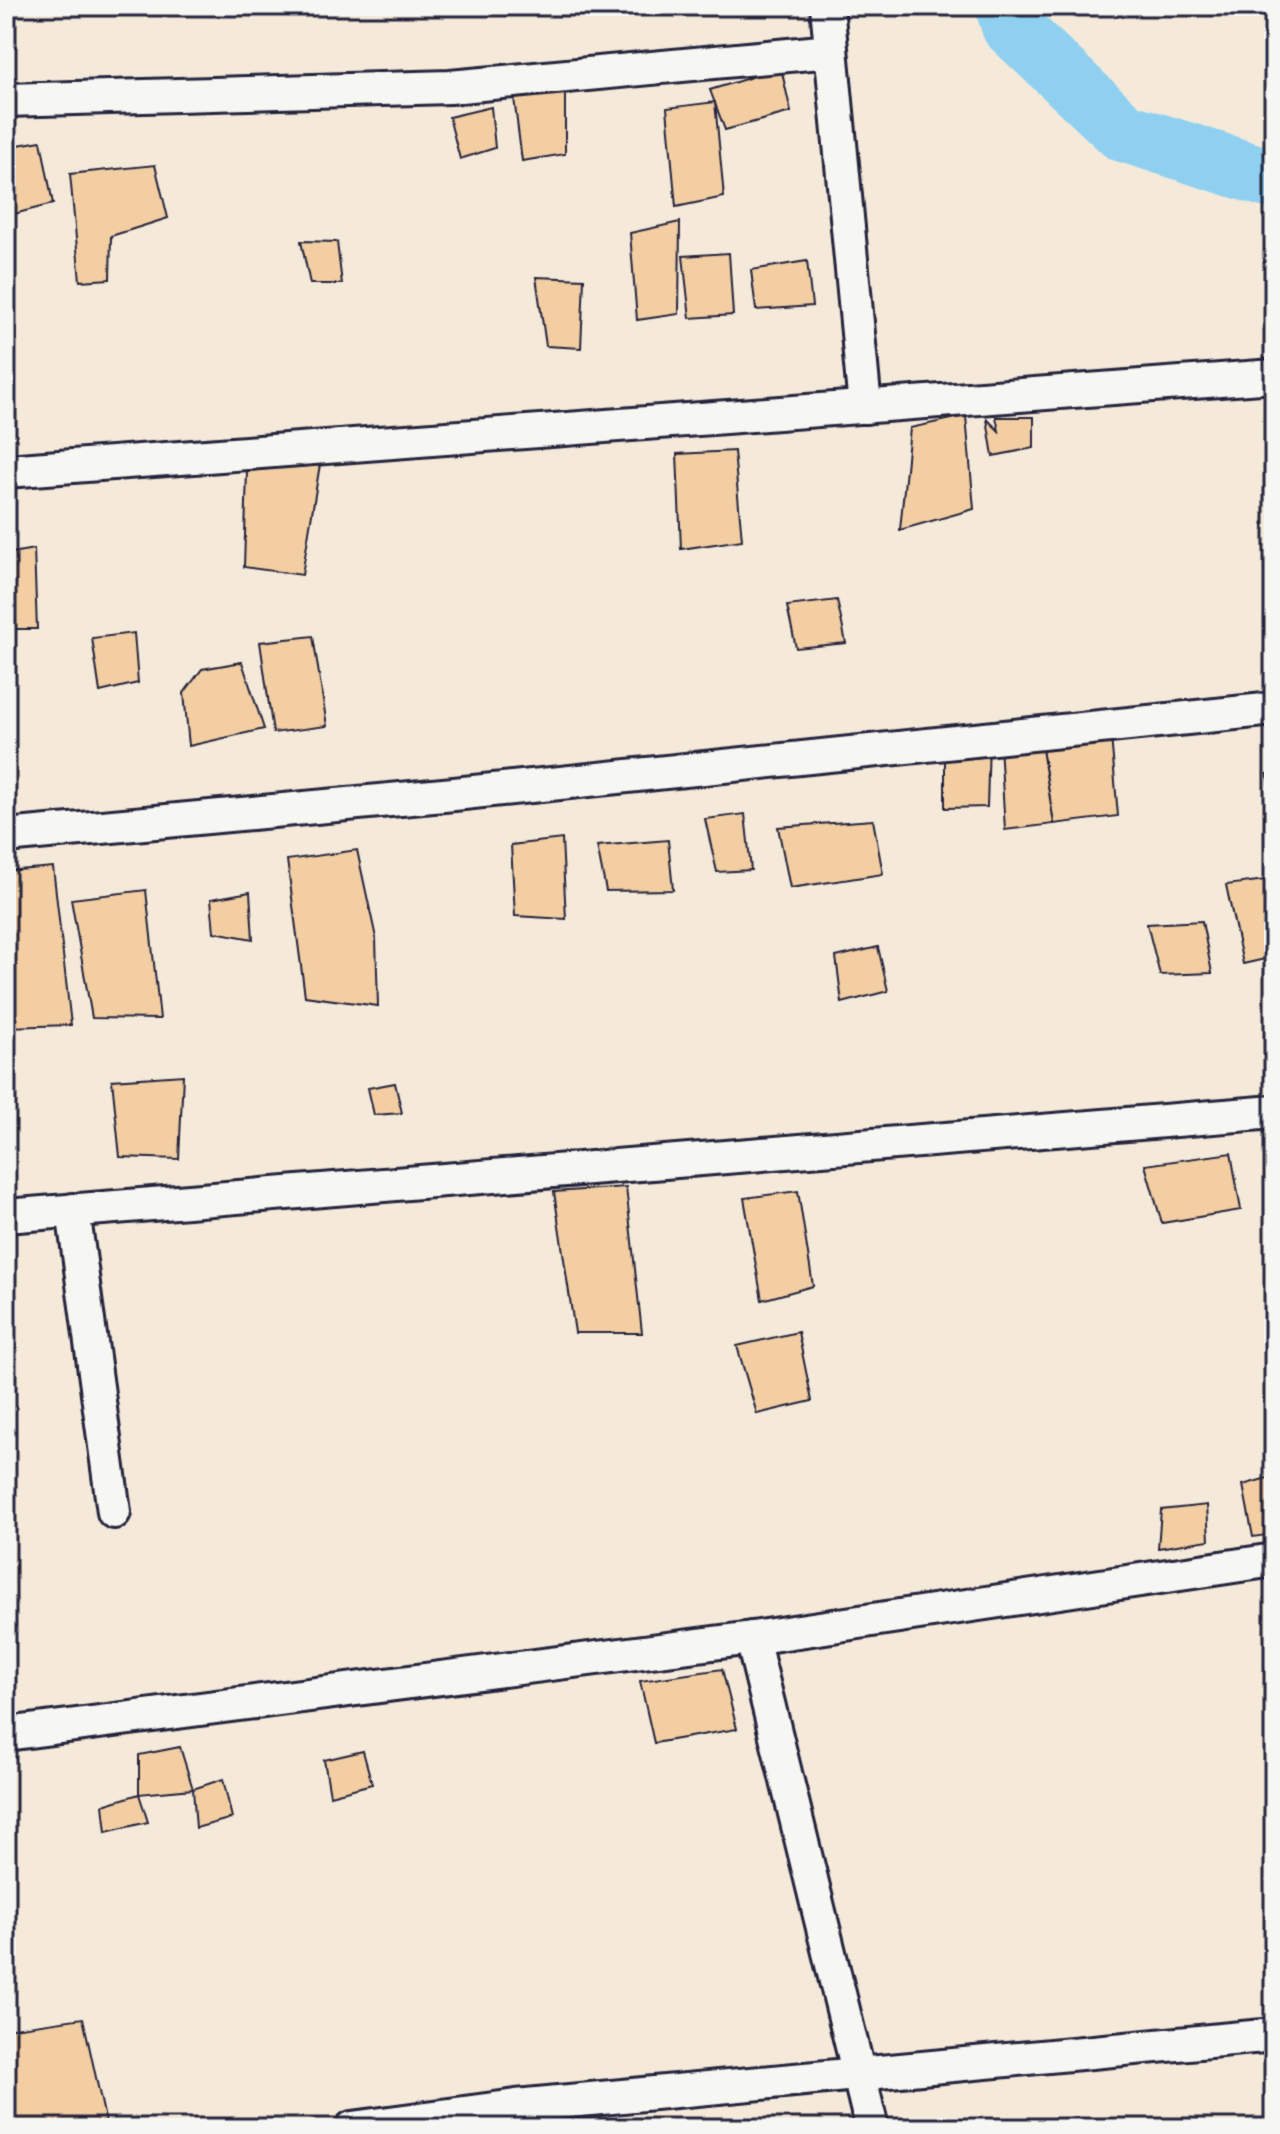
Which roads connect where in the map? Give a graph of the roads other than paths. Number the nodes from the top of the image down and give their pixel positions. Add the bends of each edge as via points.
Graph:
1 (827, 6) edge
2 (831, 51) junction
3 (6, 100) edge
4 (1274, 376) edge
5 (865, 407) junction
6 (6, 471) edge
7 (1274, 709) edge
8 (6, 836) edge
9 (1274, 1112) edge
10 (73, 1210) junction
11 (6, 1216) edge
12 (114, 1512) dead end
13 (1274, 1560) edge
14 (752, 1638) junction
15 (6, 1734) edge
16 (1274, 2035) edge
17 (858, 2074) junction
18 (352, 2128) edge
19 (872, 2128) edge

1 - 2 street
2 - 3 street via 450,87
2 - 5 street
4 - 5 street
5 - 6 street
7 - 8 street
9 - 10 street
10 - 11 street
10 - 12 street
13 - 14 street
14 - 15 street
14 - 17 street
16 - 17 street
17 - 18 street via 516,2106
17 - 19 street

